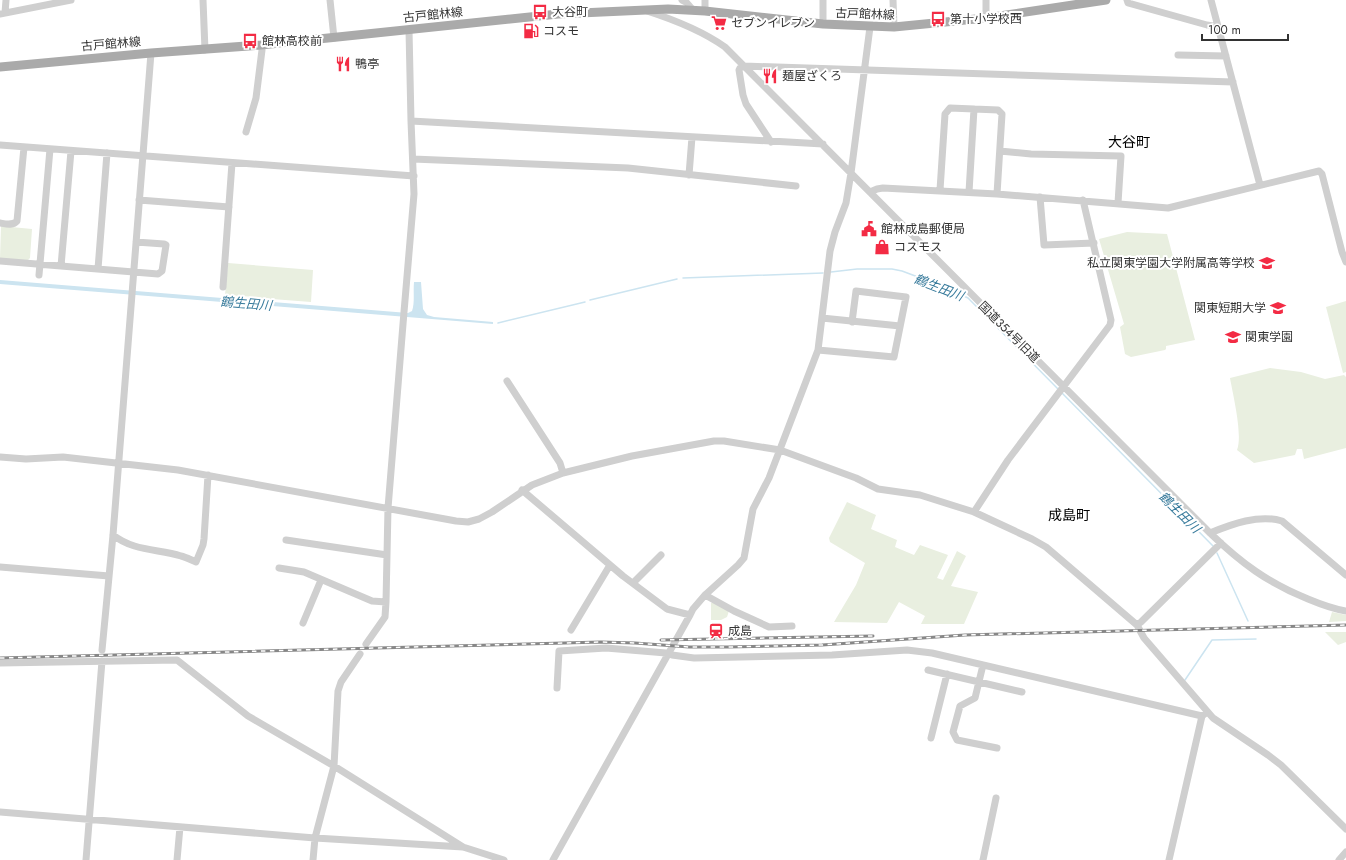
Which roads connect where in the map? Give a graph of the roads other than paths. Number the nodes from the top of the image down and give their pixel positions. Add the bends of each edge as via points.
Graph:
1 (6, 0) edge
2 (71, 0) edge
3 (203, 0) edge
4 (330, 0) edge
5 (682, 0) edge
6 (705, 0) edge
7 (822, 0) edge
8 (893, 0) edge
9 (986, 0) edge
10 (1106, 0) edge
11 (1127, 0) edge
12 (1211, 0) edge
13 (56, 2) edge
14 (645, 10) junction
15 (693, 10) junction
16 (706, 11) junction
17 (3, 14) edge
18 (986, 18) junction
19 (823, 24) junction
20 (870, 27) junction
21 (1218, 27) junction
22 (894, 28) junction
23 (409, 30) junction
24 (334, 38) junction
25 (261, 45) junction
26 (205, 50) junction
27 (151, 53) junction
28 (1178, 55) dead end
29 (1226, 56) junction
30 (744, 66) junction
31 (0, 67) edge
32 (864, 69) junction
33 (1233, 82) junction
34 (974, 110) junction
35 (411, 121) junction
36 (246, 132) dead end
37 (692, 137) junction
38 (771, 142) junction
39 (823, 144) junction
40 (0, 145) edge
41 (24, 147) junction
42 (50, 149) junction
43 (71, 151) junction
44 (1000, 151) junction
45 (107, 153) junction
46 (142, 155) junction
47 (413, 159) junction
48 (232, 163) junction
49 (851, 173) junction
50 (689, 175) junction
51 (414, 176) junction
52 (1260, 185) junction
53 (796, 186) dead end
54 (940, 190) junction
55 (870, 192) junction
56 (969, 192) junction
57 (997, 194) junction
58 (1040, 197) junction
59 (139, 200) junction
60 (1083, 200) junction
61 (1118, 203) junction
62 (229, 207) junction
63 (0, 223) edge
64 (136, 242) junction
65 (1094, 243) junction
66 (1344, 252) edge
67 (0, 261) edge
68 (1346, 262) edge
69 (40, 264) junction
70 (61, 266) junction
71 (98, 269) junction
72 (133, 272) junction
73 (39, 276) dead end
74 (223, 287) dead end
75 (822, 318) junction
76 (852, 322) junction
77 (900, 326) junction
78 (818, 350) junction
79 (507, 381) dead end
80 (1064, 387) junction
81 (780, 450) junction
82 (0, 457) edge
83 (118, 463) junction
84 (563, 473) junction
85 (208, 475) junction
86 (522, 490) junction
87 (388, 508) junction
88 (974, 512) junction
89 (1210, 533) junction
90 (113, 535) junction
91 (286, 540) dead end
92 (1221, 543) junction
93 (387, 555) junction
94 (661, 555) dead end
95 (610, 565) junction
96 (0, 567) edge
97 (279, 568) dead end
98 (1346, 575) edge
99 (109, 576) junction
100 (321, 580) junction
101 (633, 583) junction
102 (706, 595) junction
103 (386, 602) junction
104 (1346, 612) edge
105 (690, 616) junction
106 (303, 623) dead end
107 (1137, 625) junction
108 (792, 626) dead end
109 (571, 630) dead end
110 (366, 644) dead end
111 (102, 650) dead end
112 (360, 654) dead end
113 (668, 654) junction
114 (102, 661) junction
115 (0, 663) edge
116 (983, 665) junction
117 (928, 670) dead end
118 (947, 674) junction
119 (979, 682) junction
120 (557, 688) dead end
121 (1022, 692) dead end
122 (1205, 714) junction
123 (931, 738) dead end
124 (997, 748) dead end
125 (334, 766) junction
126 (996, 798) dead end
127 (0, 812) edge
128 (89, 819) junction
129 (180, 827) junction
130 (1346, 829) edge
131 (315, 838) junction
132 (463, 847) junction
133 (1346, 852) edge
134 (86, 860) edge
135 (177, 860) edge
136 (313, 860) edge
137 (504, 860) edge
138 (553, 860) edge
139 (983, 860) edge
140 (1169, 860) edge
141 (1339, 860) edge

1 - 17 street
2 - 13 street
3 - 26 street
4 - 24 street
5 - 15 street
6 - 16 street
7 - 19 street
8 - 22 street
9 - 18 street
10 - 18 main road, 古戸館林線
11 - 21 street via 1128,3
12 - 21 street
13 - 17 street
14 - 15 main road, 古戸館林線
14 - 23 main road, 古戸館林線 via 558,14
14 - 30 street, 国道354号旧道 via 708,36 725,47
15 - 16 main road, 古戸館林線
16 - 19 main road, 古戸館林線
18 - 22 main road, 古戸館林線
19 - 20 main road, 古戸館林線
20 - 22 main road, 古戸館林線
20 - 32 street
21 - 29 street
23 - 24 main road, 古戸館林線
23 - 35 street
24 - 25 main road, 古戸館林線
25 - 26 main road, 古戸館林線
25 - 36 street via 256,98
26 - 27 main road, 古戸館林線
27 - 31 main road, 古戸館林線
27 - 46 street
28 - 29 street
29 - 33 street
30 - 32 street
30 - 38 street via 739,70 746,104
30 - 39 street, 国道354号旧道
32 - 33 street
32 - 49 street
33 - 52 street
34 - 44 street via 998,110 1002,114
34 - 54 street via 950,108 945,114
34 - 56 street
35 - 37 street
35 - 47 street
37 - 38 street
37 - 50 street
38 - 39 street
39 - 49 street, 国道354号旧道
40 - 41 street
41 - 42 street
41 - 63 street via 18,221 12,224
42 - 43 street
42 - 69 street
43 - 45 street
43 - 70 street
44 - 57 street
44 - 61 street via 1121,156
45 - 46 street
45 - 71 street
46 - 48 street
46 - 59 street
47 - 50 street via 628,168
47 - 51 street
48 - 51 street
48 - 62 street
49 - 55 street, 国道354号旧道
49 - 75 street via 846,203 830,251
50 - 53 street
51 - 87 street
52 - 61 street via 1168,208
52 - 66 street via 1320,172
54 - 55 street via 877,188
54 - 56 street
55 - 80 street, 国道354号旧道
56 - 57 street
57 - 58 street
58 - 60 street
58 - 65 street via 1044,245
59 - 62 street
59 - 64 street
60 - 61 street
60 - 65 street
62 - 74 street
64 - 72 street
64 - 72 street via 166,245 162,271 158,274
65 - 80 street via 1110,325
66 - 68 street
67 - 69 street
69 - 70 street
69 - 73 street
70 - 71 street
71 - 72 street
72 - 83 street
75 - 76 street
75 - 78 street
76 - 77 street
76 - 77 street via 856,291 906,297
77 - 78 street via 894,357
78 - 81 street
79 - 84 street via 560,463
80 - 88 street via 1008,460
80 - 89 street, 国道354号旧道
81 - 84 street via 714,441 632,456
81 - 88 street via 856,478 878,489 920,495
81 - 102 street via 753,508 744,558
82 - 83 street via 63,457
83 - 85 street
83 - 90 street
84 - 86 street
85 - 87 street
85 - 90 street via 204,539 196,562 181,556 136,547
86 - 87 street via 492,512 468,522
86 - 95 street
87 - 93 street
88 - 107 street via 1046,547
89 - 92 street, 国道354号旧道
89 - 98 street via 1232,524 1272,518 1282,521
90 - 99 street
91 - 93 street
92 - 104 street, 国道354号旧道 via 1247,566 1276,584 1317,603
92 - 107 street
93 - 103 street
94 - 101 street
95 - 101 street
95 - 109 street
96 - 99 street
97 - 100 street via 304,572
99 - 111 street
100 - 103 street via 372,601
100 - 106 street
101 - 105 street via 667,608
102 - 105 street
102 - 108 street via 769,627
103 - 110 street via 384,617
105 - 113 street
107 - 122 street via 1144,638
112 - 125 street via 341,682 338,691
113 - 116 street via 689,658 832,655 907,650
113 - 120 street via 606,648 559,651
113 - 138 street
114 - 115 street
114 - 125 street via 177,660 248,716
114 - 128 street
116 - 119 street
116 - 122 street
117 - 118 street
118 - 119 street
118 - 123 street
119 - 121 street
119 - 124 street via 975,698 960,706 953,732 957,740
122 - 130 street via 1278,762
122 - 140 street
125 - 131 street
125 - 132 street
126 - 139 street
127 - 128 street
128 - 129 street
128 - 134 street
129 - 131 street
129 - 135 street
131 - 132 street
131 - 136 street
132 - 137 street
133 - 141 street

